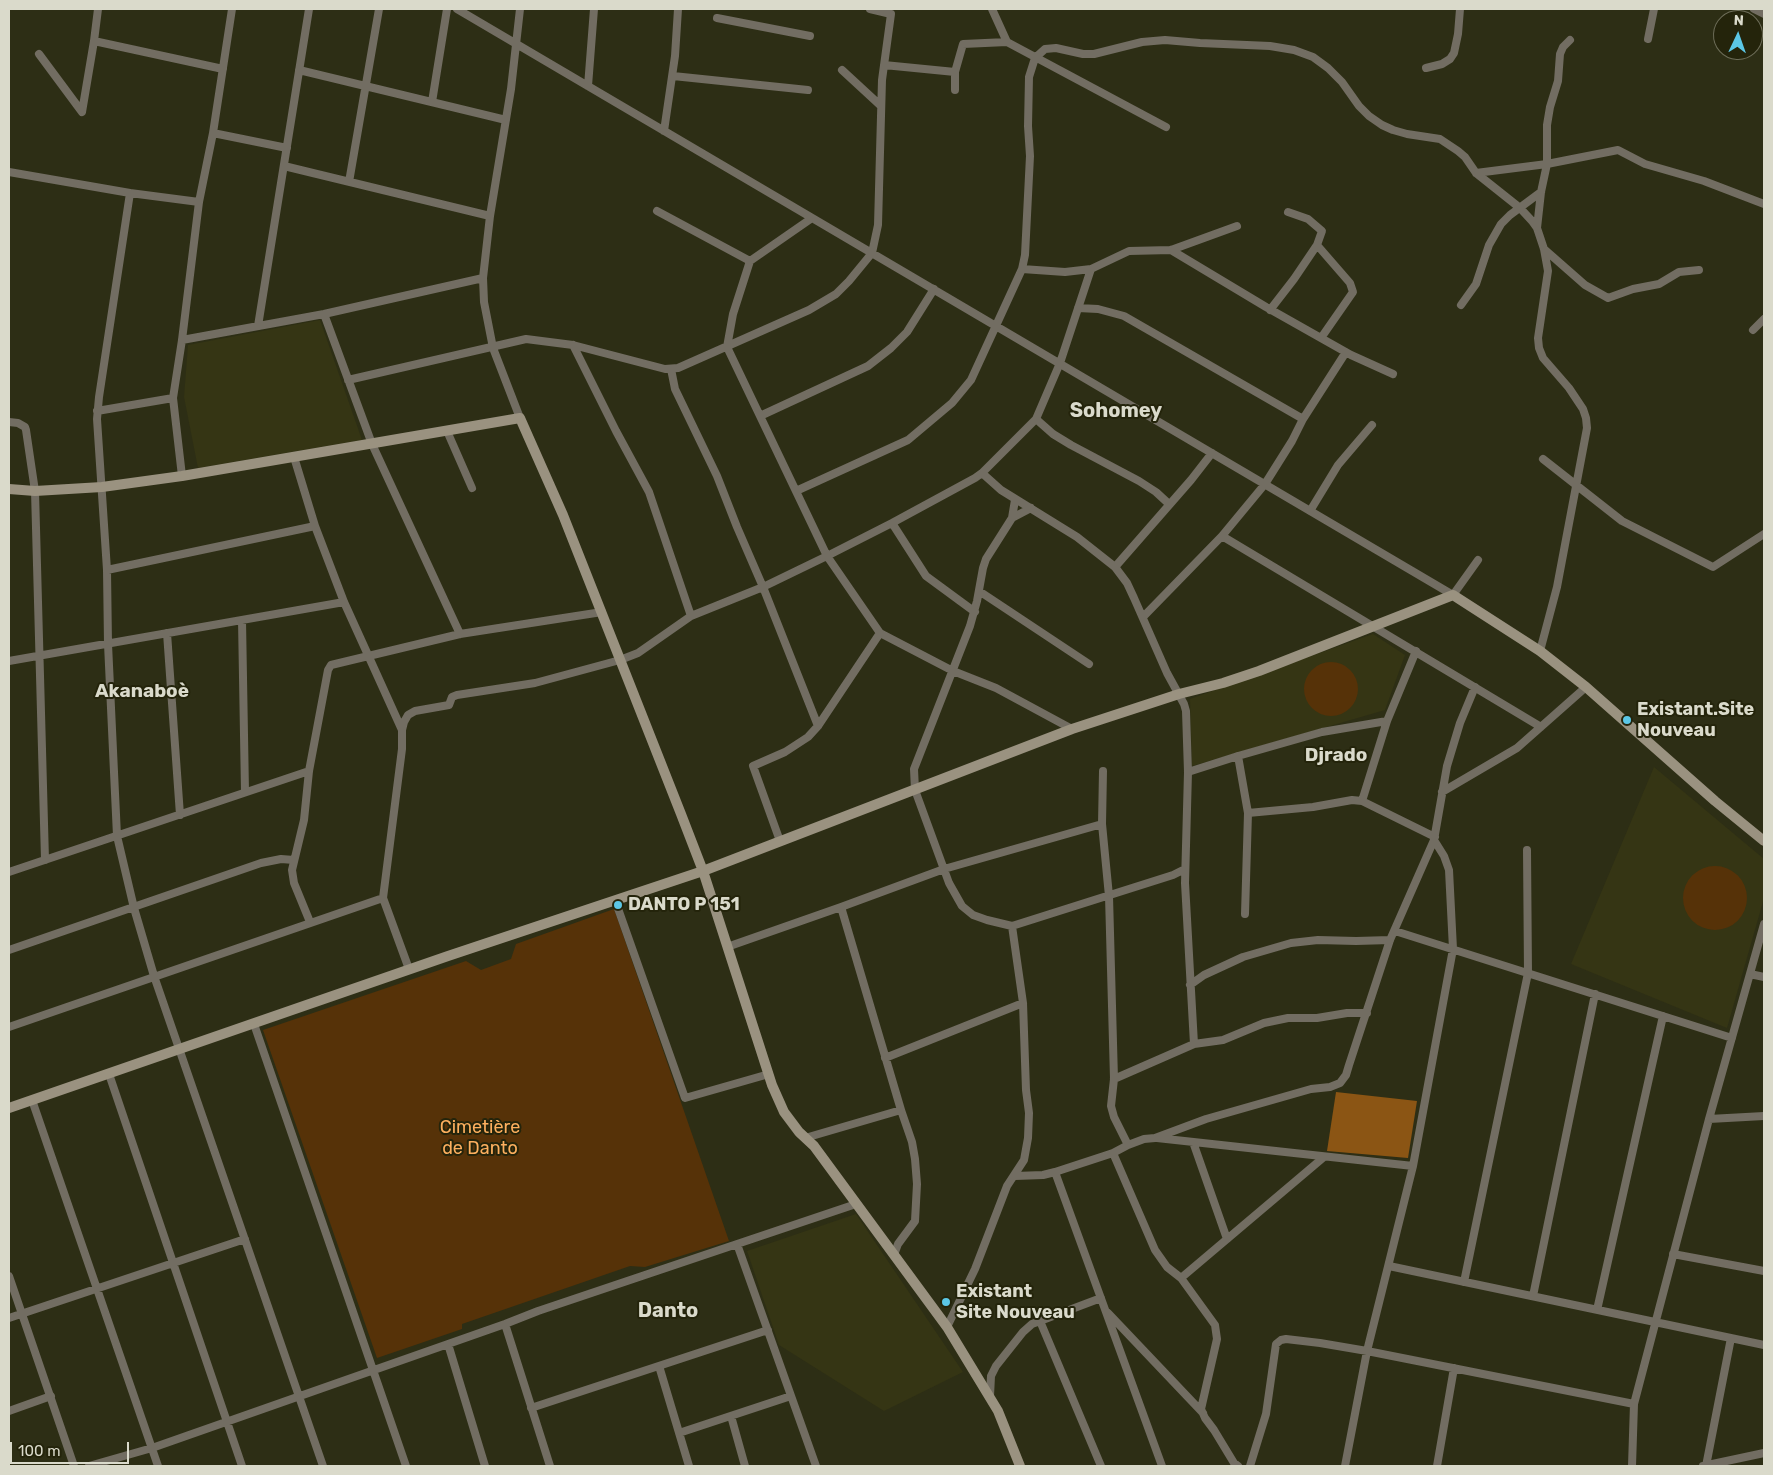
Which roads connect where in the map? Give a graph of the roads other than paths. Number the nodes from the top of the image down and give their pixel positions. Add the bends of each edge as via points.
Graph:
1 (98, 9) edge
2 (232, 9) edge
3 (309, 9) edge
4 (379, 9) edge
5 (447, 9) edge
6 (457, 9) edge
7 (520, 9) edge
8 (594, 9) edge
9 (678, 9) edge
10 (870, 9) edge
11 (992, 9) edge
12 (1460, 9) edge
13 (1654, 9) edge
14 (1754, 9) edge
15 (890, 11) edge
16 (1764, 14) edge
17 (717, 18) dead end
18 (810, 36) dead end
19 (1648, 39) dead end
20 (1570, 40) dead end
21 (94, 41) junction
22 (1007, 42) junction
23 (517, 44) junction
24 (38, 54) dead end
25 (1035, 58) junction
26 (884, 65) junction
27 (1426, 68) dead end
28 (223, 69) junction
29 (299, 70) junction
30 (842, 70) dead end
31 (955, 72) junction
32 (673, 76) junction
33 (366, 86) junction
34 (588, 86) junction
35 (808, 90) dead end
36 (955, 90) dead end
37 (432, 102) junction
38 (881, 106) junction
39 (506, 120) junction
40 (1166, 128) dead end
41 (664, 131) junction
42 (214, 133) junction
43 (286, 148) junction
44 (1547, 164) junction
45 (284, 166) junction
46 (9, 172) edge
47 (1476, 173) junction
48 (349, 182) junction
49 (1541, 192) junction
50 (130, 193) junction
51 (199, 202) junction
52 (1764, 204) edge
53 (1520, 208) junction
54 (657, 211) dead end
55 (1288, 212) dead end
56 (490, 216) junction
57 (812, 218) junction
58 (1237, 226) dead end
59 (1537, 228) junction
60 (1316, 245) junction
61 (1544, 249) junction
62 (1171, 250) junction
63 (872, 253) junction
64 (750, 261) junction
65 (1091, 268) junction
66 (1022, 269) junction
67 (1699, 270) dead end
68 (483, 278) junction
69 (934, 290) junction
70 (1461, 305) dead end
71 (1078, 308) junction
72 (1270, 310) junction
73 (324, 314) junction
74 (1764, 319) edge
75 (258, 326) junction
76 (996, 326) junction
77 (1753, 330) dead end
78 (1321, 338) junction
79 (182, 340) junction
80 (573, 345) junction
81 (728, 347) junction
82 (493, 348) junction
83 (1346, 352) junction
84 (1060, 363) junction
85 (671, 369) junction
86 (1393, 374) dead end
87 (348, 380) junction
88 (173, 398) junction
89 (97, 411) junction
90 (760, 416) junction
91 (520, 418) junction
92 (1036, 419) junction
93 (1303, 419) junction
94 (9, 422) edge
95 (1372, 425) dead end
96 (447, 431) junction
97 (372, 444) junction
98 (1212, 453) junction
99 (294, 457) junction
100 (1543, 459) dead end
101 (982, 473) junction
102 (182, 476) junction
103 (1265, 484) junction
104 (1576, 484) junction
105 (102, 487) junction
106 (472, 488) dead end
107 (9, 489) edge
108 (35, 491) junction
109 (796, 491) junction
110 (1015, 500) junction
111 (1169, 504) junction
112 (1031, 508) junction
113 (1310, 510) junction
114 (1012, 518) junction
115 (892, 523) junction
116 (315, 526) junction
117 (1764, 534) edge
118 (1222, 536) junction
119 (827, 556) junction
120 (1478, 560) dead end
121 (1115, 567) junction
122 (107, 570) junction
123 (763, 587) junction
124 (979, 591) junction
125 (1453, 595) junction
126 (344, 602) junction
127 (602, 612) junction
128 (974, 612) junction
129 (691, 616) junction
130 (1143, 618) junction
131 (242, 620) junction
132 (1376, 626) junction
133 (880, 633) junction
134 (166, 634) junction
135 (460, 634) junction
136 (108, 644) junction
137 (1416, 651) junction
138 (1540, 651) junction
139 (39, 656) junction
140 (368, 657) junction
141 (620, 660) junction
142 (9, 662) edge
143 (1089, 664) dead end
144 (953, 671) junction
145 (1475, 687) junction
146 (1586, 687) junction
147 (1179, 694) junction
148 (1387, 720) junction
149 (818, 726) junction
150 (1541, 727) junction
151 (1072, 729) junction
152 (402, 730) junction
153 (1238, 756) junction
154 (309, 771) junction
155 (1103, 771) dead end
156 (1188, 772) junction
157 (915, 790) junction
158 (245, 792) junction
159 (1442, 792) junction
160 (1362, 801) junction
161 (1248, 813) junction
162 (180, 814) junction
163 (1102, 824) junction
164 (117, 836) junction
165 (1435, 839) junction
166 (780, 841) junction
167 (1764, 841) edge
168 (1527, 850) dead end
169 (45, 860) junction
170 (294, 860) junction
171 (1185, 868) junction
172 (944, 869) junction
173 (9, 872) edge
174 (703, 872) junction
175 (1173, 875) junction
176 (1185, 883) junction
177 (1109, 896) junction
178 (382, 898) junction
179 (615, 900) junction
180 (841, 907) junction
181 (134, 908) junction
182 (1245, 914) dead end
183 (310, 922) junction
184 (1764, 924) edge
185 (1012, 926) junction
186 (1395, 931) junction
187 (1390, 940) junction
188 (727, 947) junction
189 (1453, 949) junction
190 (9, 950) edge
191 (409, 969) junction
192 (1190, 970) junction
193 (1528, 973) junction
194 (1750, 974) junction
195 (1204, 975) junction
196 (154, 976) junction
197 (1764, 977) edge
198 (1190, 985) junction
199 (1595, 994) junction
200 (1023, 1004) junction
201 (1367, 1014) junction
202 (1663, 1016) junction
203 (254, 1024) junction
204 (9, 1027) edge
205 (1732, 1038) junction
206 (1194, 1044) junction
207 (180, 1050) junction
208 (884, 1058) junction
209 (109, 1074) junction
210 (769, 1074) junction
211 (1114, 1079) junction
212 (32, 1100) junction
213 (9, 1108) edge
214 (901, 1110) junction
215 (1764, 1116) edge
216 (1709, 1119) junction
217 (805, 1138) junction
218 (1155, 1138) junction
219 (1193, 1142) junction
220 (1128, 1145) junction
221 (1113, 1153) junction
222 (1324, 1157) junction
223 (1412, 1166) junction
224 (1055, 1172) junction
225 (1015, 1176) junction
226 (856, 1204) junction
227 (245, 1239) junction
228 (1227, 1239) junction
229 (737, 1244) junction
230 (894, 1254) junction
231 (1673, 1254) junction
232 (173, 1263) junction
233 (1389, 1266) junction
234 (1764, 1271) edge
235 (9, 1276) edge
236 (1181, 1278) junction
237 (1464, 1282) junction
238 (97, 1289) junction
239 (1533, 1296) junction
240 (1101, 1298) junction
241 (1105, 1310) junction
242 (1597, 1310) junction
243 (22, 1314) junction
244 (9, 1318) edge
245 (1040, 1321) junction
246 (1655, 1322) junction
247 (505, 1324) junction
248 (947, 1328) junction
249 (768, 1330) junction
250 (1731, 1338) junction
251 (448, 1344) junction
252 (1764, 1345) edge
253 (1368, 1351) junction
254 (659, 1366) junction
255 (1454, 1368) junction
256 (374, 1370) junction
257 (50, 1396) junction
258 (299, 1396) junction
259 (791, 1396) junction
260 (990, 1397) junction
261 (1634, 1404) junction
262 (531, 1408) junction
263 (9, 1411) edge
264 (1203, 1414) junction
265 (731, 1416) junction
266 (226, 1421) junction
267 (679, 1433) junction
268 (152, 1448) junction
269 (1764, 1453) edge
270 (74, 1466) edge
271 (89, 1466) edge
272 (158, 1466) edge
273 (242, 1466) edge
274 (324, 1466) edge
275 (406, 1466) edge
276 (485, 1466) edge
277 (550, 1466) edge
278 (689, 1466) edge
279 (745, 1466) edge
280 (816, 1466) edge
281 (1020, 1466) edge
282 (1101, 1466) edge
283 (1162, 1466) edge
284 (1238, 1466) edge
285 (1250, 1466) edge
286 (1345, 1466) edge
287 (1437, 1466) edge
288 (1632, 1466) edge
289 (1705, 1466) edge

1 - 21 street
2 - 28 street
3 - 29 street
4 - 33 street
5 - 37 street
6 - 23 street
7 - 23 street
8 - 34 street
9 - 32 street
10 - 15 street
11 - 22 street
12 - 27 street via 1454,53 1442,64
13 - 19 street
14 - 16 street
15 - 26 street
17 - 18 street
20 - 44 street via 1563,47 1558,61 1558,81 1546,125
21 - 24 street via 82,112
21 - 28 street
22 - 25 street
22 - 31 street via 963,44
23 - 34 street
23 - 39 street
25 - 40 street
25 - 47 street via 1045,49 1094,54 1165,40 1294,50 1328,68 1359,106 1382,125 1450,144
25 - 66 street via 1029,77 1030,184
26 - 31 street
26 - 38 street
28 - 42 street
29 - 33 street
29 - 43 street
30 - 38 street
31 - 36 street
32 - 35 street
32 - 41 street
33 - 37 street
33 - 48 street
34 - 41 street
37 - 39 street
38 - 63 street via 878,225
39 - 56 street
41 - 57 street
42 - 43 street
42 - 51 street
43 - 45 street
44 - 47 street
44 - 49 street
44 - 52 street via 1618,150 1645,164 1704,181
45 - 48 street
45 - 75 street
46 - 50 street
47 - 53 street
48 - 56 street
49 - 53 street
49 - 59 street
50 - 51 street
50 - 89 street
51 - 79 street
53 - 59 street
53 - 70 street via 1510,215 1493,237 1476,284
54 - 64 street
55 - 60 street via 1308,219 1322,231
56 - 68 street
57 - 63 street
57 - 64 street
58 - 62 street
59 - 61 street
60 - 72 street
60 - 78 street via 1350,283 1353,292
61 - 67 street via 1585,285 1608,298 1659,284 1680,272
61 - 104 street via 1548,271 1539,348 1543,358 1577,400 1588,428
62 - 65 street via 1129,251
62 - 72 street
63 - 69 street
63 - 81 street via 849,281 825,302
64 - 81 street
65 - 66 street via 1065,272
65 - 71 street
66 - 76 street
68 - 73 street
68 - 82 street
69 - 76 street
69 - 90 street via 907,332 868,366
71 - 84 street
71 - 93 street via 1124,316
72 - 78 street
73 - 75 street
73 - 87 street
74 - 77 street
75 - 79 street
76 - 84 street
76 - 109 street via 964,391 908,440
78 - 83 street
79 - 88 street
80 - 82 street via 526,339
80 - 85 street
80 - 129 street via 650,492
81 - 85 street
81 - 90 street
82 - 87 street
82 - 91 street
83 - 86 street
83 - 93 street
84 - 92 street
84 - 98 street
85 - 123 street via 675,389
87 - 97 street
88 - 89 street
88 - 102 street
89 - 105 street
90 - 109 street
91 - 96 street
91 - 127 street
92 - 101 street
92 - 111 street via 1070,445 1139,481
93 - 103 street
94 - 108 street via 26,430
95 - 113 street via 1338,465
96 - 97 street
96 - 106 street
97 - 99 street
97 - 135 street
98 - 103 street
98 - 111 street
99 - 102 street
99 - 116 street
100 - 104 street
101 - 110 street
101 - 115 street
102 - 105 street
103 - 113 street
103 - 118 street
104 - 117 street via 1622,521 1713,567
104 - 138 street via 1557,587
105 - 108 street
105 - 122 street
107 - 108 street
108 - 139 street
109 - 119 street
110 - 112 street
110 - 114 street
111 - 121 street
112 - 114 street
112 - 121 street via 1077,537
113 - 125 street
114 - 124 street via 986,559
115 - 119 street
115 - 128 street via 926,576
116 - 122 street
116 - 126 street
118 - 130 street
118 - 132 street
119 - 123 street
119 - 133 street
120 - 125 street
121 - 130 street via 1127,583
122 - 136 street
123 - 129 street
123 - 149 street
124 - 128 street
124 - 143 street
125 - 132 street
125 - 138 street
126 - 131 street
126 - 140 street
127 - 135 street
127 - 141 street
128 - 144 street
129 - 141 street via 638,653
130 - 147 street
131 - 134 street
131 - 158 street
132 - 137 street
132 - 147 street via 1259,671
133 - 144 street
133 - 149 street
134 - 136 street
134 - 162 street
135 - 140 street
136 - 139 street
136 - 164 street
137 - 145 street
137 - 148 street
138 - 146 street
139 - 142 street
139 - 169 street
140 - 152 street
140 - 154 street via 334,663 329,669
141 - 152 street via 535,683 457,695 452,697 449,705 408,715
141 - 174 street
144 - 151 street via 996,688
144 - 157 street via 916,762
145 - 150 street
145 - 159 street via 1452,746
146 - 150 street
146 - 167 street
147 - 151 street
147 - 156 street via 1186,711
148 - 153 street via 1322,732
148 - 160 street
149 - 166 street via 798,744 752,766
150 - 159 street via 1498,760
151 - 157 street
152 - 178 street
153 - 156 street
153 - 161 street
154 - 158 street
154 - 170 street via 304,820
155 - 163 street
156 - 171 street
157 - 166 street
157 - 172 street
158 - 162 street
159 - 165 street
160 - 161 street
160 - 165 street
161 - 182 street
162 - 164 street
163 - 172 street
163 - 177 street
164 - 169 street
164 - 181 street
165 - 186 street
165 - 189 street via 1449,870
166 - 174 street
168 - 193 street
169 - 173 street
170 - 181 street via 271,860
170 - 183 street via 292,878
171 - 175 street
171 - 176 street
172 - 180 street
172 - 185 street via 962,906 972,915
174 - 179 street
174 - 188 street
175 - 176 street
175 - 177 street
176 - 192 street
177 - 185 street
177 - 211 street
178 - 183 street
178 - 191 street
179 - 191 street
179 - 210 street via 685,1098
180 - 188 street
180 - 208 street
181 - 190 street
181 - 196 street
183 - 196 street
184 - 194 street
185 - 200 street
186 - 187 street
186 - 189 street
187 - 195 street via 1290,943 1243,957
187 - 201 street
188 - 210 street
189 - 193 street
189 - 223 street
191 - 203 street
192 - 195 street
192 - 198 street
193 - 199 street
193 - 237 street
194 - 197 street
194 - 205 street
195 - 198 street
196 - 204 street
196 - 207 street
198 - 206 street
199 - 202 street
199 - 239 street
200 - 208 street
200 - 225 street via 1028,1138 1024,1160
201 - 206 street via 1288,1018 1264,1023 1223,1040
201 - 218 street via 1346,1075 1340,1083 1206,1119
202 - 205 street
202 - 242 street
203 - 207 street
203 - 256 street
205 - 216 street
206 - 211 street
207 - 209 street
207 - 227 street
208 - 214 street
209 - 212 street
209 - 232 street
210 - 217 street via 784,1112
211 - 220 street via 1111,1106
212 - 213 street
212 - 238 street
214 - 217 street
214 - 230 street via 915,1159 915,1222
215 - 216 street
216 - 231 street
217 - 226 street
218 - 219 street
218 - 220 street
219 - 222 street
219 - 228 street
220 - 221 street
221 - 224 street
221 - 236 street via 1155,1250 1167,1267
222 - 223 street
222 - 228 street
223 - 233 street
224 - 225 street
224 - 240 street
225 - 248 street via 1007,1186 975,1269
226 - 229 street
226 - 230 street
227 - 232 street
227 - 258 street
228 - 236 street
229 - 247 street
229 - 249 street
230 - 248 street
231 - 234 street
231 - 246 street
232 - 238 street
232 - 266 street
233 - 237 street
233 - 253 street
235 - 243 street
236 - 264 street via 1215,1325 1217,1339 1201,1409
237 - 239 street
238 - 243 street
238 - 268 street
239 - 242 street
240 - 241 street
240 - 245 street
241 - 264 street
241 - 283 street
242 - 246 street
243 - 244 street
243 - 257 street
245 - 260 street via 1023,1332 996,1366 991,1376
245 - 282 street
246 - 250 street
246 - 261 street
247 - 251 street
247 - 262 street
248 - 260 street
249 - 254 street
249 - 259 street
250 - 252 street
250 - 289 street
251 - 256 street
251 - 276 street
253 - 255 street
253 - 285 street via 1280,1340 1276,1344 1266,1414
253 - 286 street
254 - 262 street
254 - 267 street
255 - 261 street
255 - 287 street
256 - 258 street
256 - 275 street
257 - 263 street
257 - 270 street
258 - 266 street
258 - 274 street
259 - 265 street
259 - 280 street
260 - 281 street
261 - 288 street
262 - 277 street
264 - 284 street
265 - 267 street
265 - 279 street
266 - 268 street
266 - 273 street
267 - 278 street
268 - 271 street
268 - 272 street
269 - 289 street

